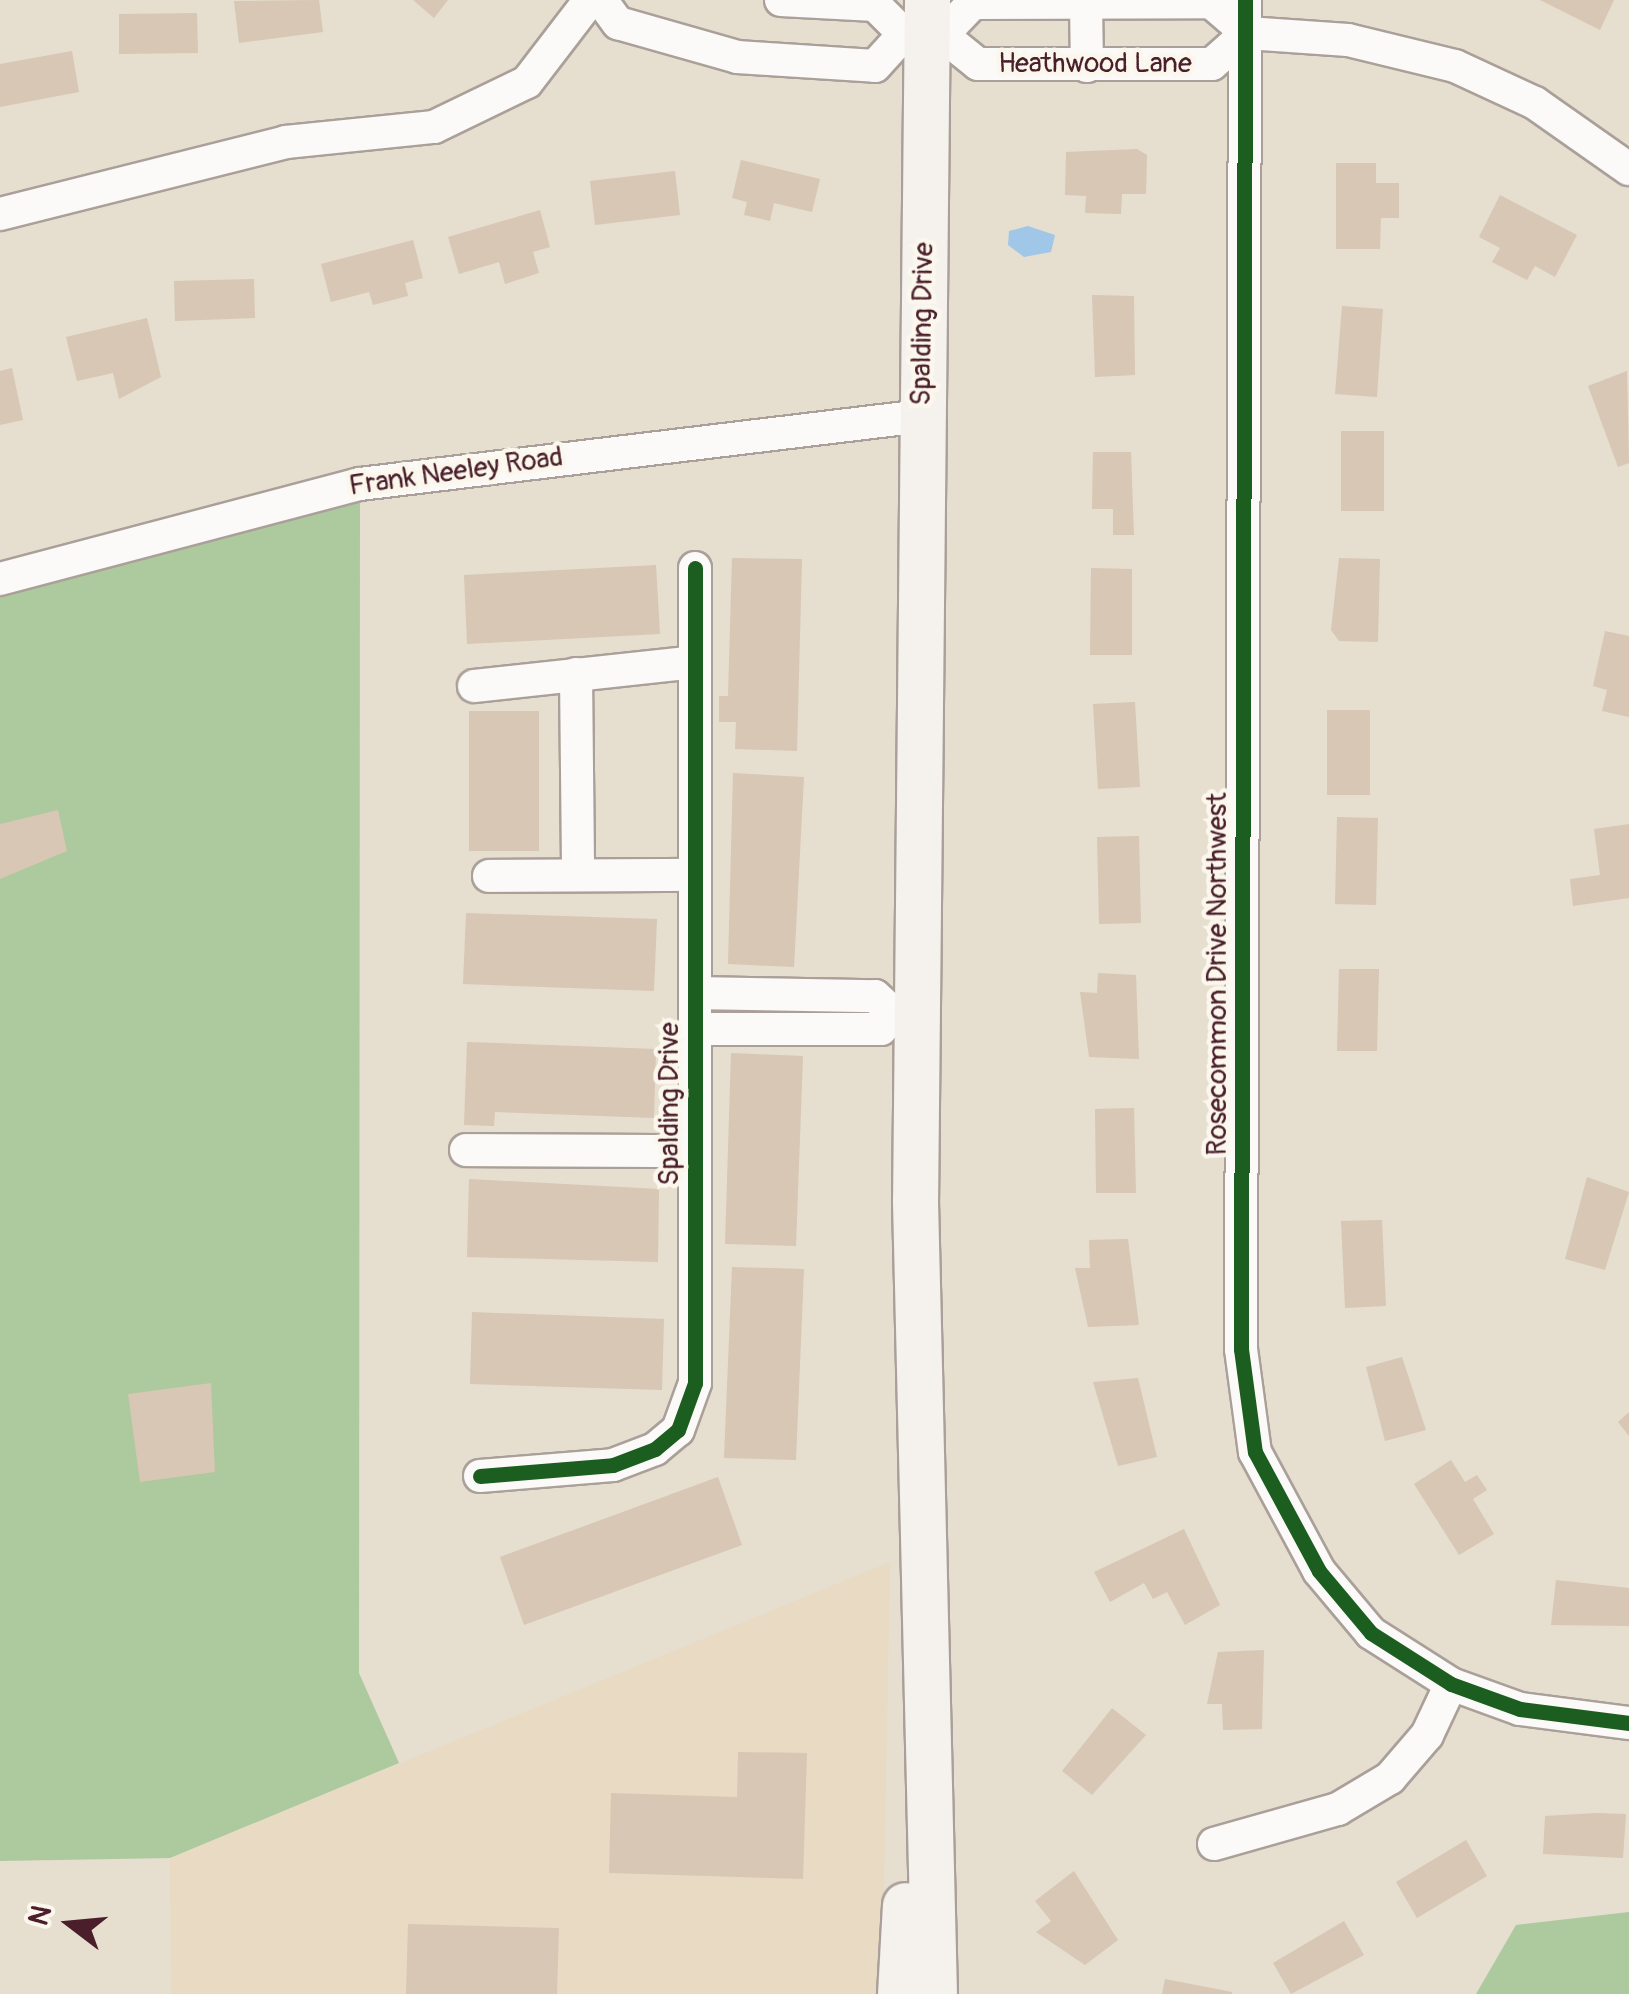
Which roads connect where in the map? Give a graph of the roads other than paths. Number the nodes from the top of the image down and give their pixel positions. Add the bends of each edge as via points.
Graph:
1 (590, 0) edge
2 (601, 0) edge
3 (781, 0) edge
4 (1086, 4) junction
5 (1246, 16) edge
6 (925, 26) edge
7 (1087, 66) junction
8 (1629, 169) edge
9 (0, 214) edge
10 (922, 416) junction
11 (695, 568) dead end
12 (0, 579) edge
13 (695, 662) junction
14 (576, 674) junction
15 (474, 686) dead end
16 (578, 875) junction
17 (695, 875) junction
18 (489, 876) dead end
19 (696, 993) junction
20 (905, 1012) junction
21 (695, 1029) junction
22 (466, 1150) dead end
23 (695, 1151) junction
24 (480, 1476) dead end
25 (918, 1608) junction
26 (1451, 1684) junction
27 (1629, 1723) edge
28 (1214, 1844) dead end
29 (900, 1994) edge
30 (934, 1994) edge

1 - 9 street via 527,82 434,127 286,142
2 - 6 street via 618,23 737,57 875,66
3 - 6 street, Heathwood Lane via 875,5
4 - 5 street via 1211,2
4 - 6 street via 973,3
4 - 7 street
5 - 7 street, Heathwood Lane via 1212,64
5 - 8 street via 1456,66 1535,104
5 - 26 street, Rosecommon Drive Northwest via 1241,1349 1255,1452 1291,1526 1371,1633
6 - 7 street, Heathwood Lane via 978,64
6 - 10 main road, Spalding Drive
10 - 12 street, Frank Neeley Road via 360,484
10 - 20 main road, Spalding Drive
11 - 13 street, Spalding Drive
13 - 14 street
13 - 17 street, Spalding Drive
14 - 15 street
14 - 16 street
16 - 17 street
16 - 18 street
17 - 19 street, Spalding Drive
19 - 20 street, Spalding Drive via 876,996
19 - 21 street, Spalding Drive
20 - 21 street, Spalding Drive via 881,1029
20 - 25 main road, Spalding Drive
21 - 23 street, Spalding Drive
22 - 23 street, Spalding Drive
23 - 24 street, Spalding Drive via 695,1383 678,1430 613,1465
25 - 29 main road, Spalding Drive
25 - 30 main road, Spalding Drive
26 - 27 street, Rosecommon Drive Northwest via 1580,1724
26 - 28 street via 1427,1735 1390,1778 1338,1809

